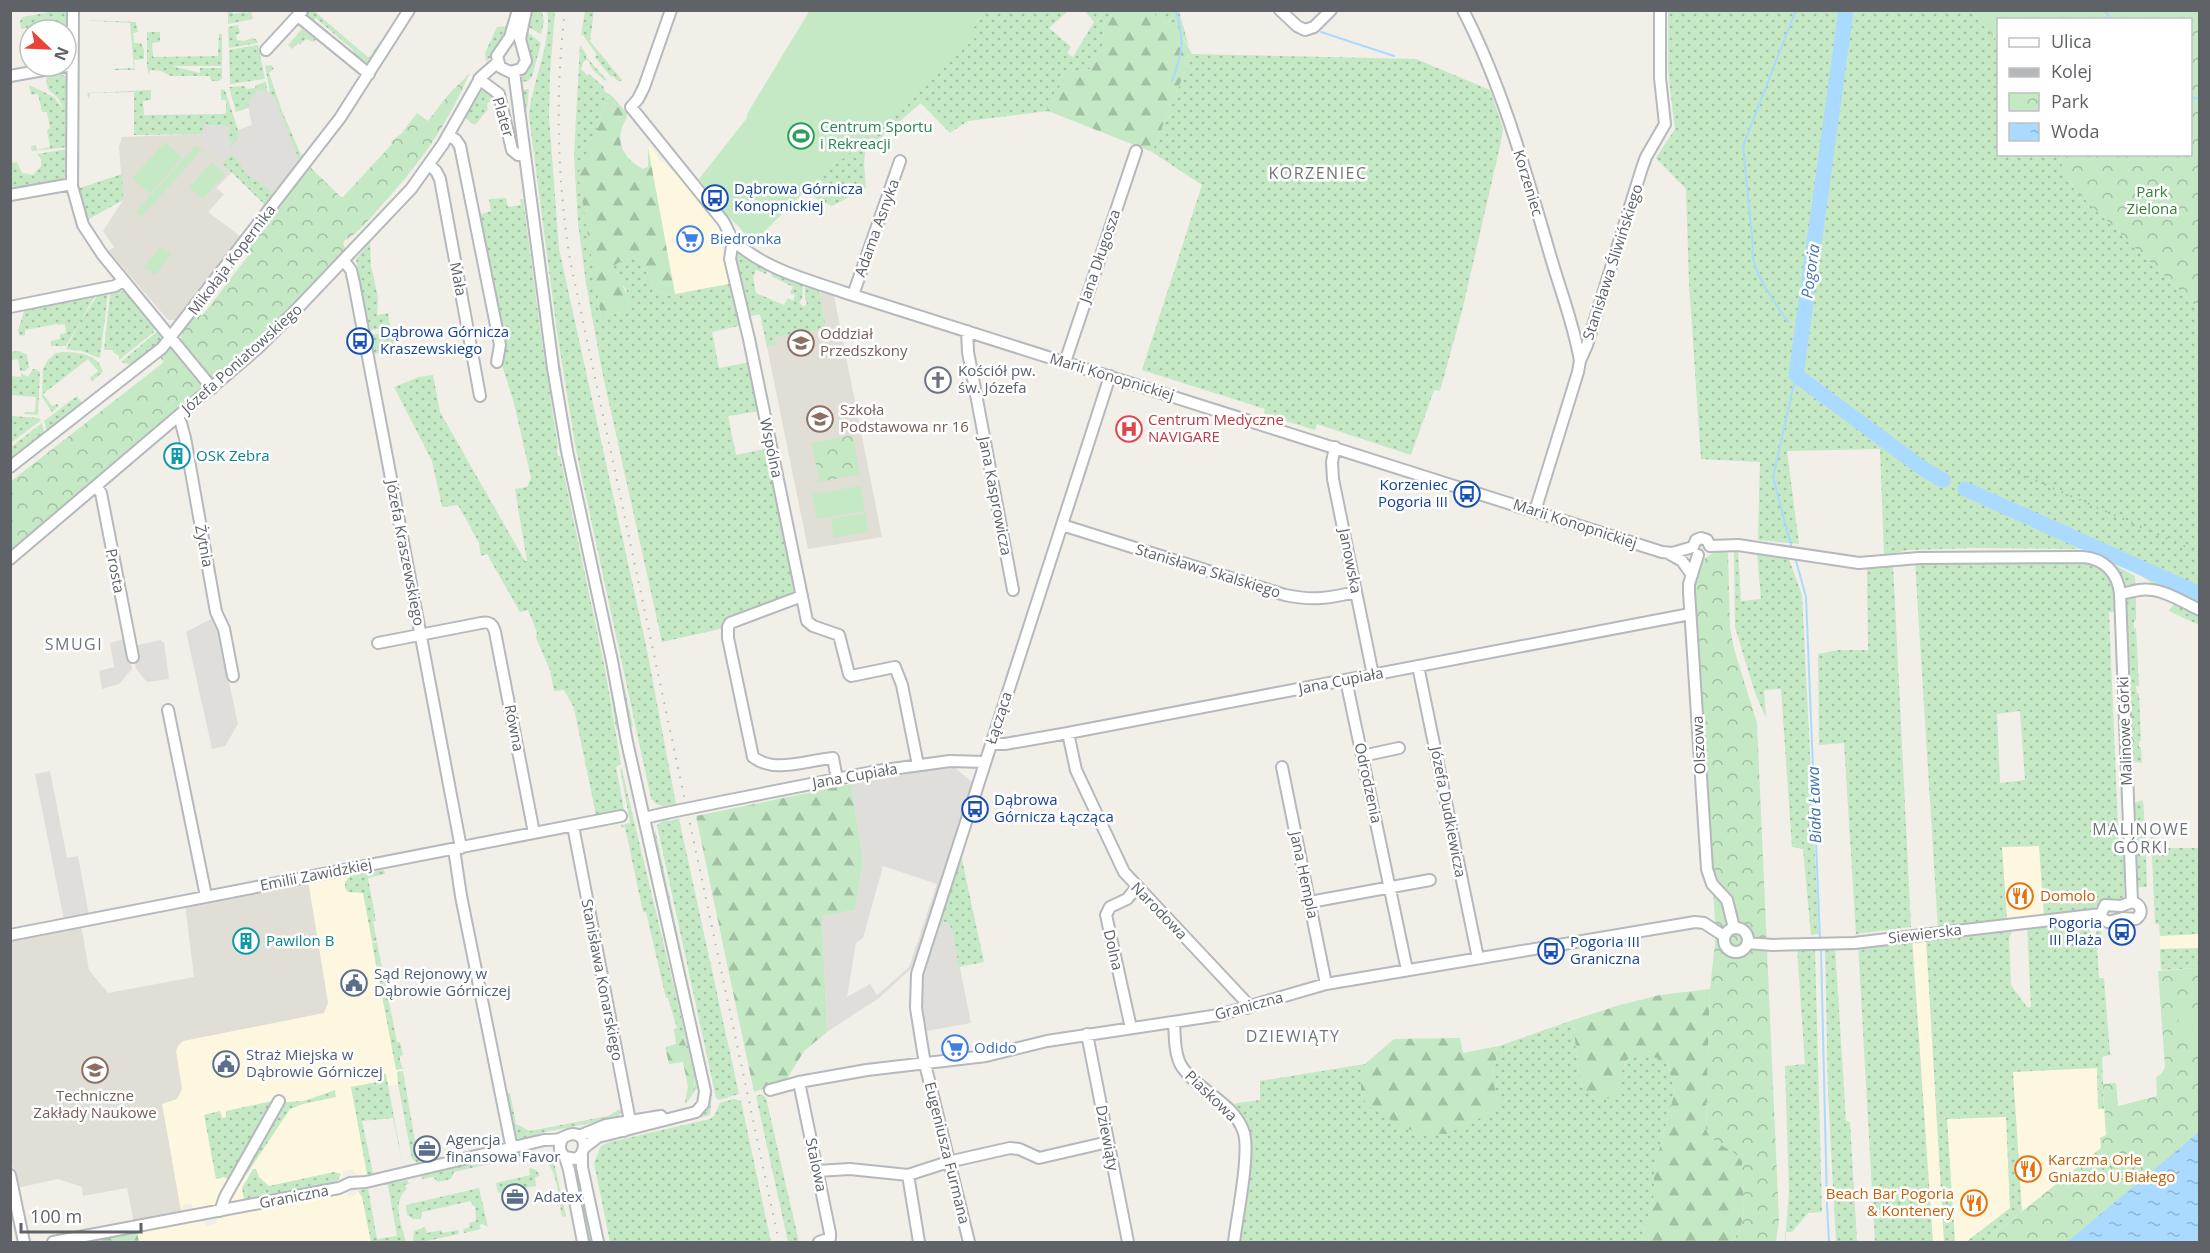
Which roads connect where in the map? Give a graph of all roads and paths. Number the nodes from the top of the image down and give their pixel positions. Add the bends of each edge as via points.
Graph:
1 (409, 10) edge
2 (518, 10) edge
3 (526, 10) edge
4 (671, 10) edge
5 (1280, 10) edge
6 (1331, 10) edge
7 (1463, 10) edge
8 (1660, 10) edge
9 (300, 13) edge
10 (266, 50) dead end
11 (498, 62) junction
12 (514, 72) junction
13 (369, 74) junction
14 (72, 78) edge
15 (479, 79) junction
16 (448, 135) junction
17 (1136, 151) dead end
18 (524, 154) junction
19 (900, 161) dead end
20 (429, 165) junction
21 (72, 184) junction
22 (10, 195) edge
23 (733, 240) junction
24 (344, 261) junction
25 (123, 281) junction
26 (853, 295) junction
27 (10, 308) edge
28 (967, 331) junction
29 (171, 338) junction
30 (1580, 361) junction
31 (497, 362) dead end
32 (1065, 362) junction
33 (1110, 376) junction
34 (212, 388) junction
35 (480, 396) dead end
36 (177, 417) junction
37 (1335, 447) junction
38 (11, 466) edge
39 (96, 486) junction
40 (1534, 512) junction
41 (1062, 525) junction
42 (1695, 551) junction
43 (1667, 553) junction
44 (10, 559) edge
45 (1692, 575) junction
46 (1013, 590) dead end
47 (1356, 592) junction
48 (2120, 594) junction
49 (802, 596) junction
50 (2199, 610) edge
51 (1690, 614) junction
52 (421, 634) junction
53 (378, 643) dead end
54 (133, 657) dead end
55 (1418, 666) junction
56 (1372, 675) junction
57 (234, 676) dead end
58 (1346, 680) junction
59 (168, 710) dead end
60 (1068, 733) junction
61 (991, 744) junction
62 (1399, 748) dead end
63 (1362, 756) junction
64 (985, 762) junction
65 (918, 765) junction
66 (1282, 767) dead end
67 (837, 779) junction
68 (621, 816) dead end
69 (644, 818) junction
70 (573, 826) junction
71 (534, 833) junction
72 (457, 848) junction
73 (1430, 880) dead end
74 (1137, 887) junction
75 (1390, 887) junction
76 (206, 896) junction
77 (1310, 902) junction
78 (2132, 902) junction
79 (2101, 914) junction
80 (1734, 928) junction
81 (10, 934) edge
82 (1724, 936) junction
83 (1749, 943) junction
84 (1478, 958) junction
85 (1407, 970) junction
86 (1326, 984) junction
87 (1248, 1008) junction
88 (1174, 1022) junction
89 (1131, 1028) junction
90 (1087, 1034) junction
91 (925, 1064) junction
92 (799, 1082) junction
93 (770, 1090) dead end
94 (279, 1101) dead end
95 (627, 1126) junction
96 (579, 1136) junction
97 (563, 1138) junction
98 (1108, 1143) junction
99 (533, 1144) junction
100 (512, 1149) junction
101 (583, 1151) junction
102 (563, 1155) junction
103 (948, 1162) junction
104 (817, 1171) junction
105 (10, 1175) edge
106 (908, 1175) junction
107 (220, 1211) junction
108 (24, 1242) edge
109 (53, 1242) edge
110 (583, 1242) edge
111 (598, 1242) edge
112 (819, 1242) edge
113 (919, 1242) edge
114 (969, 1242) edge
115 (1128, 1242) edge
116 (1234, 1242) edge

1 - 13 street, Mikołaja Kopernika
2 - 11 street via 510,37 498,53
3 - 12 street via 520,39 526,61
4 - 23 street, Marii Konopnickiej via 644,87 631,107 728,228
5 - 6 street via 1305,30 1314,27
7 - 30 street, Korzeniec via 1482,48 1510,124
8 - 30 street, Stanisława Śliwińskiego via 1665,124 1646,157
9 - 10 street
9 - 13 street
11 - 12 street via 504,70
11 - 15 street, Józefa Poniatowskiego
12 - 18 street
13 - 29 street, Mikołaja Kopernika via 304,166
14 - 21 street
15 - 16 street, Józefa Poniatowskiego
15 - 18 street, Plater via 499,94 512,150
16 - 20 street, Józefa Poniatowskiego
16 - 31 street via 460,146 500,345
17 - 32 street, Jana Długosza
18 - 69 street via 567,451
19 - 26 street, Adama Asnyka
20 - 24 street, Józefa Poniatowskiego
20 - 35 street, Mała via 440,179
21 - 22 street
21 - 25 street via 87,234
23 - 26 street, Marii Konopnickiej via 780,270
23 - 49 street, Wspólna via 730,260
24 - 34 street, Józefa Poniatowskiego via 268,339
24 - 52 street, Józefa Kraszewskiego via 354,283
25 - 27 street via 115,286
25 - 29 street
26 - 28 street, Marii Konopnickiej
28 - 32 street, Marii Konopnickiej
28 - 46 street, Jana Kasprowicza
29 - 34 street
29 - 38 street, Mikołaja Kopernika
30 - 40 street, Stanisława Śliwińskiego
32 - 33 street, Marii Konopnickiej
33 - 37 street, Marii Konopnickiej
33 - 41 street, Łącząca
34 - 36 street, Józefa Poniatowskiego
36 - 39 street, Józefa Poniatowskiego
36 - 57 street, Żytnia via 216,612 224,629
37 - 40 street, Marii Konopnickiej
37 - 47 street, Janowska via 1333,479
39 - 44 street, Józefa Poniatowskiego
39 - 54 street, Prosta via 101,493
40 - 43 street, Marii Konopnickiej
41 - 47 street, Stanisława Skalskiego via 1292,597 1321,600
41 - 61 street, Łącząca
42 - 43 street
42 - 45 street, Olszowa
42 - 48 street, Malinowe Górki via 1696,540 1701,538 1710,546 1738,545 1851,562 2082,557 2105,564 2117,579
43 - 45 street via 1680,559
45 - 51 street, Olszowa
47 - 56 street, Janowska
48 - 50 street via 2155,590
48 - 78 street, Malinowe Górki
49 - 65 street, Wspólna via 810,625 839,635 851,676 895,667
49 - 67 street via 732,621 728,630 730,646 753,757 779,765 832,758
51 - 55 street, Jana Cupiała
51 - 80 street, Olszowa via 1707,869 1712,884 1727,900
52 - 53 street
52 - 71 street, Równa via 490,623 495,632
52 - 72 street, Józefa Kraszewskiego
55 - 56 street, Jana Cupiała
55 - 84 street, Józefa Dudkiewicza
56 - 58 street, Jana Cupiała
58 - 60 street, Jana Cupiała
58 - 63 street, Odrodzenia
59 - 76 street
60 - 61 street, Jana Cupiała
60 - 74 street, Narodowa via 1083,786 1124,872
61 - 64 street, Łącząca
62 - 63 street
63 - 75 street, Odrodzenia
64 - 65 street, Jana Cupiała
64 - 91 street, Łącząca via 917,974 916,1008
65 - 67 street, Jana Cupiała
66 - 77 street, Jana Hempla
67 - 69 street, Jana Cupiała, bridge
68 - 70 street, Emilii Zawidzkiej
69 - 95 street via 705,1094 696,1112
70 - 71 street, Emilii Zawidzkiej
70 - 95 street, Stanisława Konarskiego
71 - 72 street, Emilii Zawidzkiej
72 - 76 street, Emilii Zawidzkiej
72 - 100 street, Józefa Kraszewskiego via 461,896
73 - 75 street
74 - 87 street, Narodowa
74 - 89 street, Dolna via 1110,907 1106,915
75 - 77 street
75 - 85 street, Odrodzenia
76 - 81 street, Emilii Zawidzkiej
77 - 86 street, Jana Hempla
78 - 79 street via 2105,905
78 - 79 street, Malinowe Górki via 2141,910 2136,919 2108,922
79 - 83 street, Siewierska via 1854,943
80 - 82 street
80 - 83 street via 1744,930
82 - 83 street via 1725,946 1734,953 1742,952
82 - 84 street, Graniczna via 1694,922
84 - 85 street, Graniczna
85 - 86 street, Graniczna
86 - 87 street, Graniczna
87 - 88 street, Graniczna
88 - 89 street, Graniczna
88 - 116 street, Piaskowa via 1182,1067 1235,1117 1244,1135
89 - 90 street, Graniczna
90 - 91 street, Graniczna via 986,1056
90 - 98 street, Dziewiąty
91 - 92 street, Graniczna
91 - 103 street, Eugeniusza Furmana
92 - 93 street, Graniczna
92 - 104 street, Stalowa
94 - 107 street
95 - 96 street via 606,1125
95 - 101 street via 598,1137
96 - 97 street
96 - 101 street
97 - 99 street, Graniczna
97 - 102 street
98 - 103 street via 1039,1158 1010,1148
98 - 115 street, Dziewiąty
99 - 100 street, Graniczna
99 - 102 street
100 - 107 street, Graniczna
101 - 102 street via 576,1159
101 - 111 street via 582,1167
102 - 110 street
103 - 106 street
103 - 114 street, Eugeniusza Furmana
104 - 106 street via 850,1169
104 - 112 street, Stalowa via 830,1233 830,1238
105 - 108 street
106 - 113 street
107 - 109 street, Graniczna

